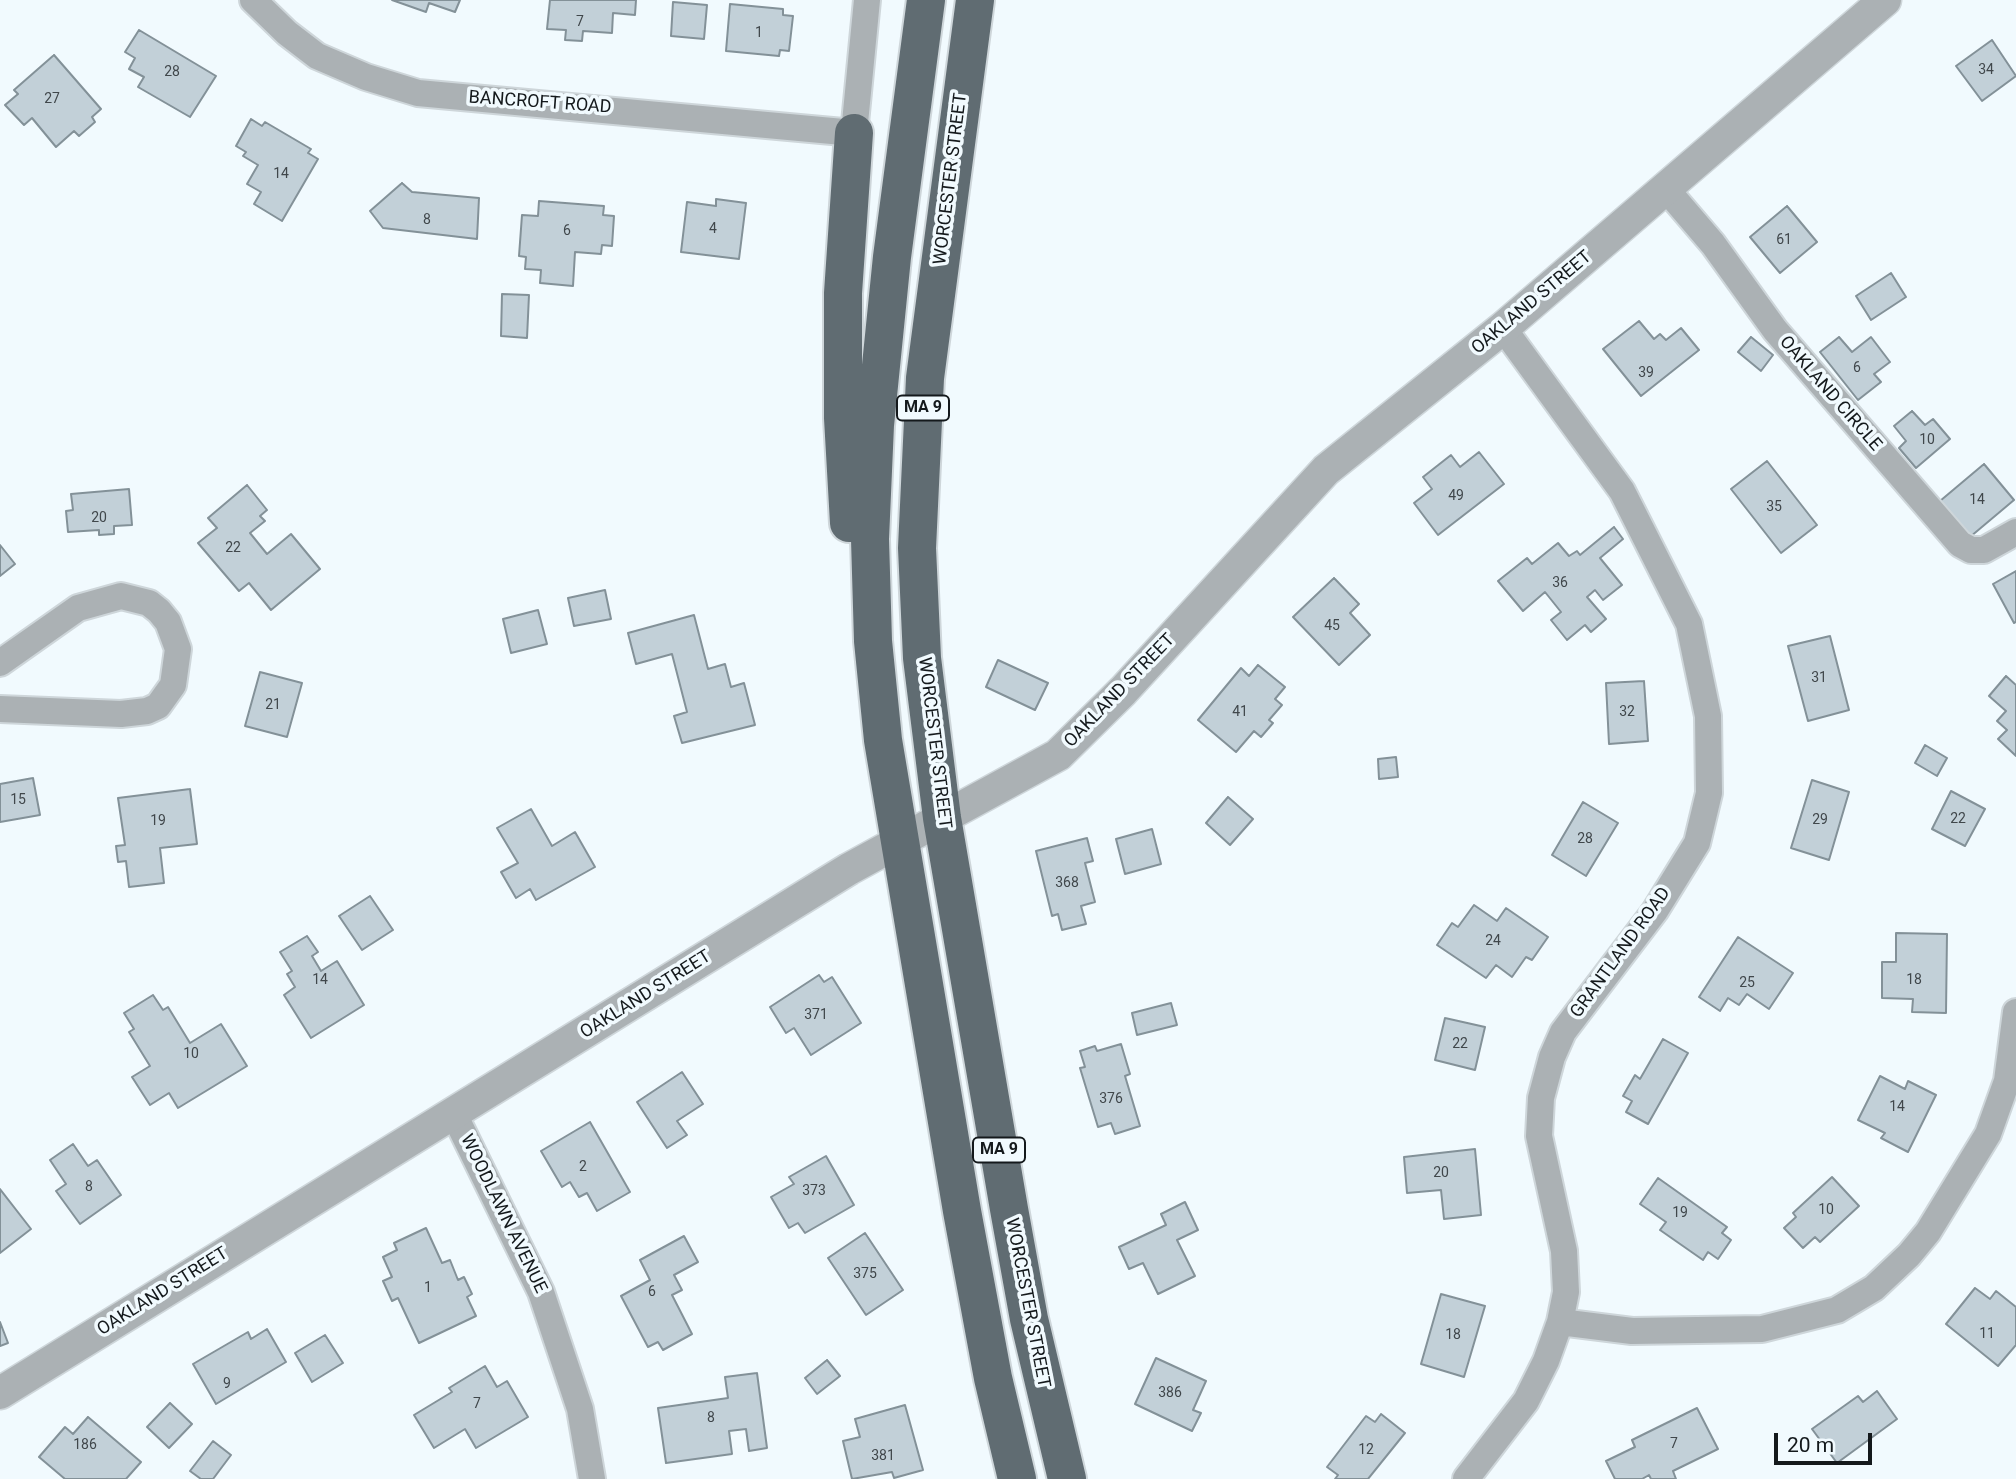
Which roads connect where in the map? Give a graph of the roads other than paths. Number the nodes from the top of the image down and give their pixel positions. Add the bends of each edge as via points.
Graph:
1 (253, 0) edge
2 (867, 0) edge
3 (926, 0) edge
4 (975, 0) edge
5 (1885, 0) edge
6 (854, 133) junction
7 (1666, 189) junction
8 (1503, 328) junction
9 (2016, 532) edge
10 (0, 663) edge
11 (0, 709) edge
12 (883, 740) junction
13 (943, 818) junction
14 (899, 840) junction
15 (2016, 1012) edge
16 (453, 1112) junction
17 (1560, 1322) junction
18 (0, 1393) edge
19 (592, 1479) edge
20 (1017, 1479) edge
21 (1067, 1479) edge
22 (1466, 1479) edge

1 - 6 street, BANCROFT ROAD via 317,56 418,93
2 - 6 street
3 - 12 highway, MA 9 via 888,298 871,481 871,598
4 - 13 highway, WORCESTER STREET / MA 9 via 925,378 918,490 922,658
5 - 7 street, OAKLAND STREET
6 - 12 highway via 843,293 844,452 854,567
7 - 8 street, OAKLAND STREET
7 - 9 street, OAKLAND CIRCLE via 1713,244 1775,330 1960,544 1984,550
8 - 13 street, OAKLAND STREET via 1315,481 1074,741 1036,770
8 - 17 street, GRANTLAND ROAD via 1622,491 1689,624 1708,716 1709,793 1697,843 1655,911 1563,1032 1546,1077 1539,1136 1564,1251 1566,1292
10 - 11 street via 78,608 121,596 149,603 159,611 178,649 173,685 158,706 147,711
12 - 14 highway, MA 9
13 - 14 street, OAKLAND STREET
13 - 21 highway, WORCESTER STREET / MA 9 via 1029,1319
14 - 16 street, OAKLAND STREET
14 - 20 highway, MA 9 via 982,1322
15 - 17 street via 2007,1081 1983,1143 1928,1232 1874,1288 1837,1310 1762,1329 1632,1331
16 - 18 street, OAKLAND STREET
16 - 19 street, WOODLAWN AVENUE via 541,1292 574,1385
17 - 22 street, GRANTLAND ROAD via 1526,1401

